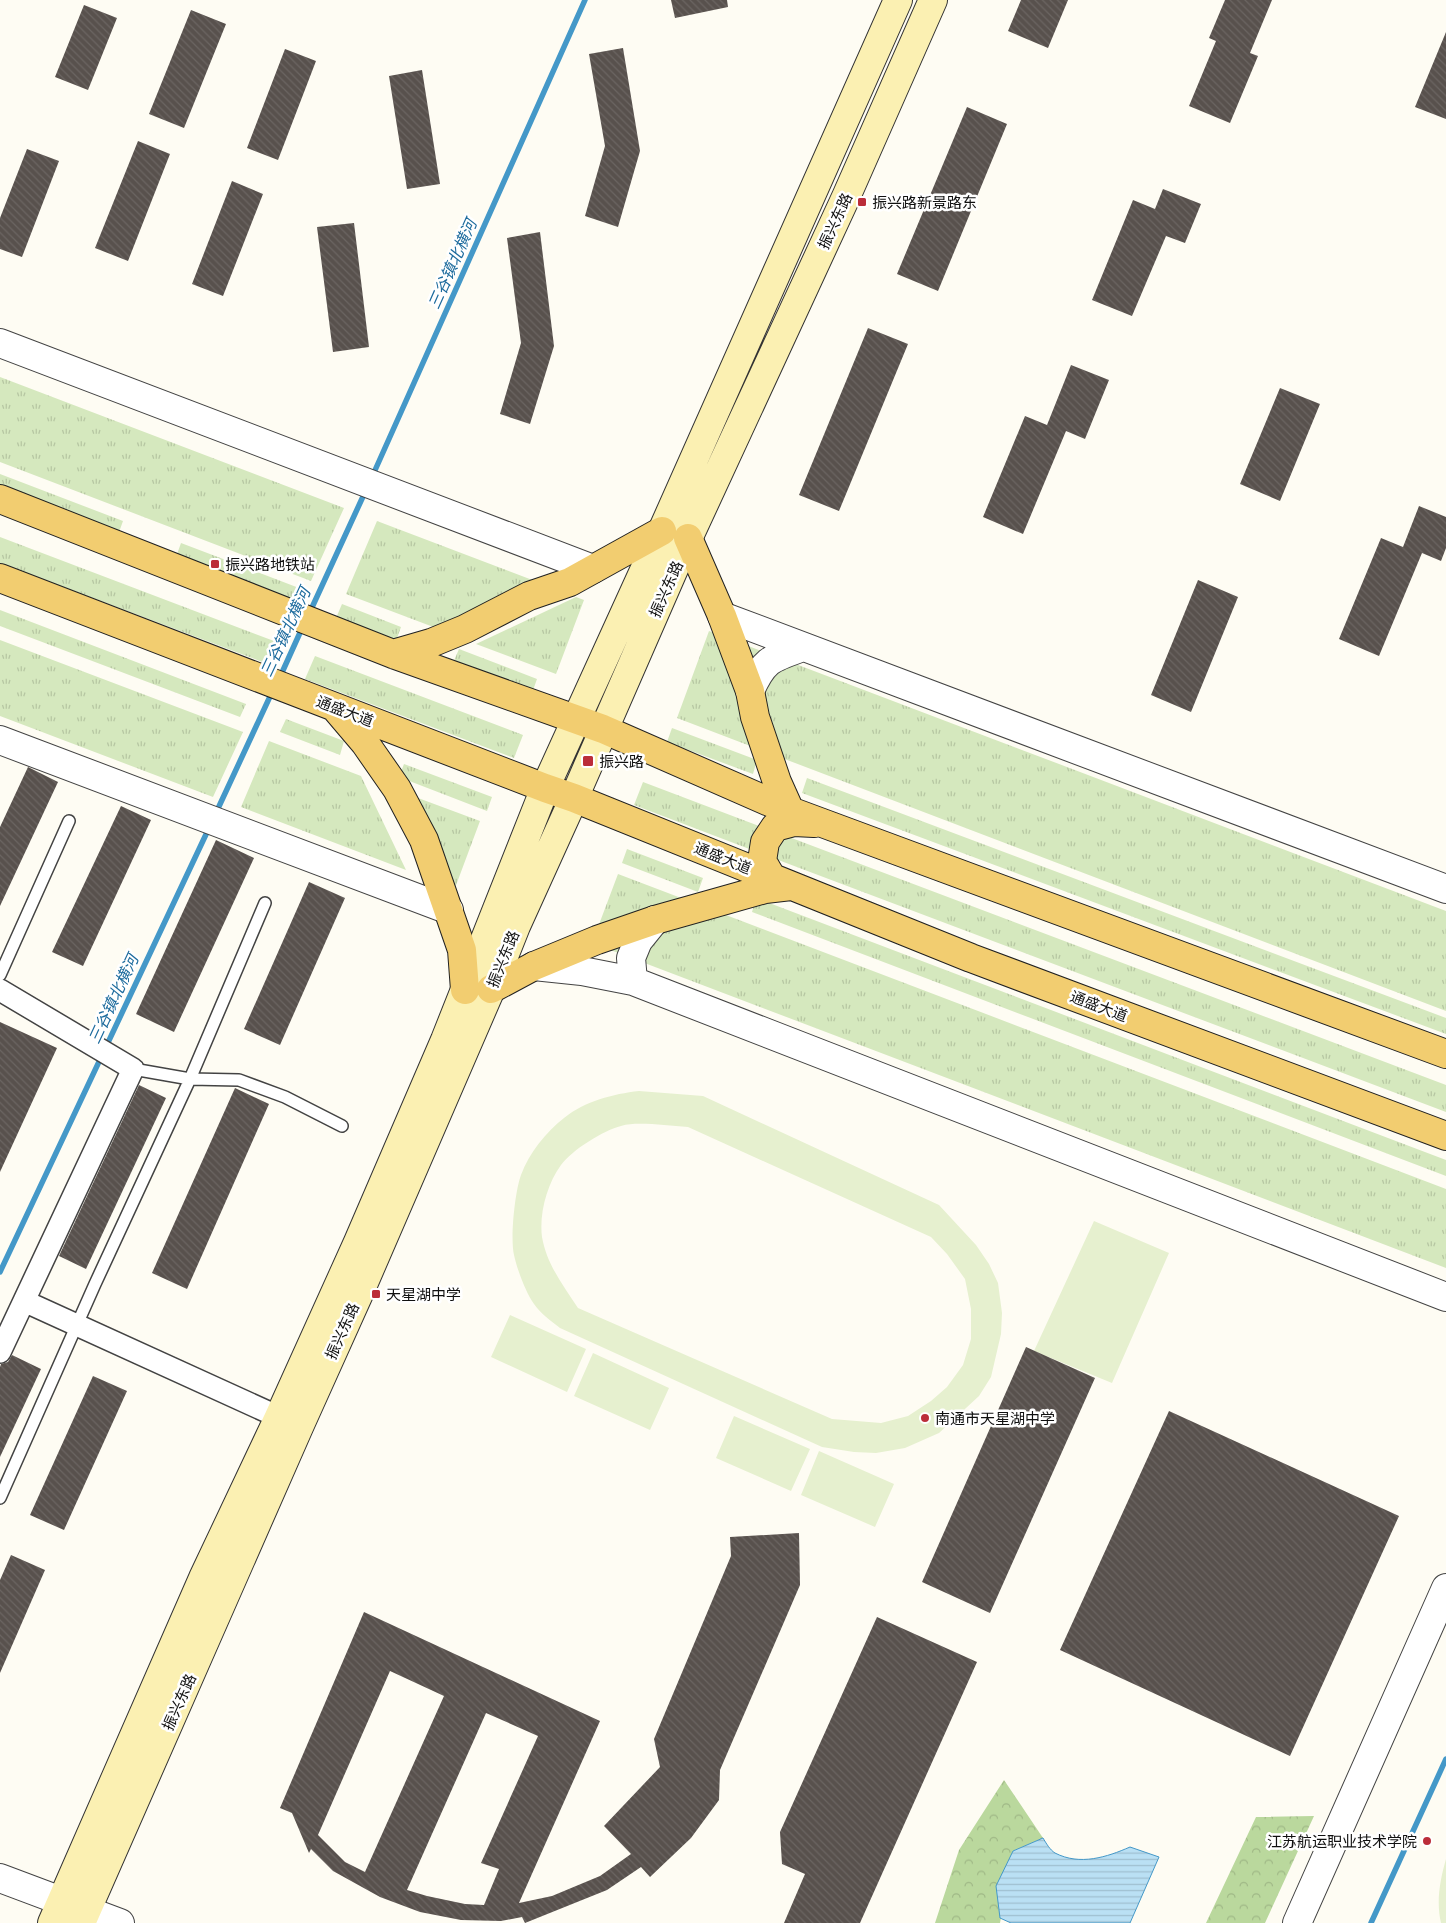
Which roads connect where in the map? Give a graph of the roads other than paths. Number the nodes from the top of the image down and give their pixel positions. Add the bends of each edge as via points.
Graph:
1 (898, 0) edge
2 (933, 0) edge
3 (0, 343) edge
4 (0, 499) edge
5 (662, 531) junction
6 (688, 538) junction
7 (593, 569) junction
8 (0, 578) edge
9 (722, 616) junction
10 (803, 647) junction
11 (393, 654) junction
12 (750, 691) junction
13 (335, 707) junction
14 (578, 719) junction
15 (603, 728) junction
16 (0, 740) edge
17 (545, 788) junction
18 (574, 798) junction
19 (790, 811) junction
20 (69, 821) dead end
21 (826, 824) junction
22 (782, 882) junction
23 (1446, 889) edge
24 (265, 904) dead end
25 (449, 910) junction
26 (655, 920) junction
27 (534, 966) junction
28 (0, 975) edge
29 (633, 981) junction
30 (478, 989) junction
31 (0, 990) edge
32 (1446, 1054) edge
33 (133, 1069) junction
34 (190, 1079) junction
35 (342, 1126) dead end
36 (1446, 1136) edge
37 (1446, 1297) edge
38 (24, 1301) junction
39 (78, 1325) junction
40 (0, 1352) edge
41 (289, 1422) junction
42 (0, 1498) edge
43 (1446, 1588) edge
44 (0, 1878) edge
45 (57, 1912) edge
46 (84, 1917) edge
47 (120, 1923) edge
48 (1297, 1923) edge

1 - 5 main road, 振兴东路
2 - 6 main road, 振兴东路 via 846,198
3 - 7 street
4 - 11 main road
5 - 7 main road
5 - 14 main road, 振兴东路
6 - 9 main road
6 - 15 main road, 振兴东路
7 - 11 main road via 570,582 529,596 465,629
8 - 13 main road, 通盛大道
9 - 10 street
9 - 12 main road
10 - 12 street via 774,657 759,671
10 - 23 street
11 - 14 main road
12 - 19 main road via 755,717
13 - 17 main road, 通盛大道
13 - 25 main road via 365,742 397,789 424,840
14 - 15 main road
14 - 17 main road, 振兴东路
15 - 18 main road, 振兴东路
15 - 19 main road
16 - 25 street
17 - 18 main road, 通盛大道
17 - 30 main road, 振兴东路
18 - 22 main road, 通盛大道
18 - 30 main road, 振兴东路 via 516,926
19 - 21 main road
20 - 28 lane
21 - 22 main road via 794,822 775,827 766,842 762,861
21 - 32 main road
22 - 26 main road
22 - 36 main road, 通盛大道 via 971,958
24 - 34 lane
25 - 30 main road
26 - 27 main road
26 - 29 street via 638,941 631,958
27 - 29 street
27 - 30 main road
29 - 37 street
30 - 41 main road, 振兴东路 via 445,1040 358,1242
31 - 33 street
33 - 34 lane
33 - 38 street
34 - 35 lane via 239,1080 285,1097
34 - 39 lane
38 - 39 street
38 - 40 street
39 - 41 street
39 - 42 lane
41 - 45 main road, 振兴东路 via 203,1578
41 - 46 main road, 振兴东路
43 - 48 street
44 - 45 street
45 - 46 street
46 - 47 street

